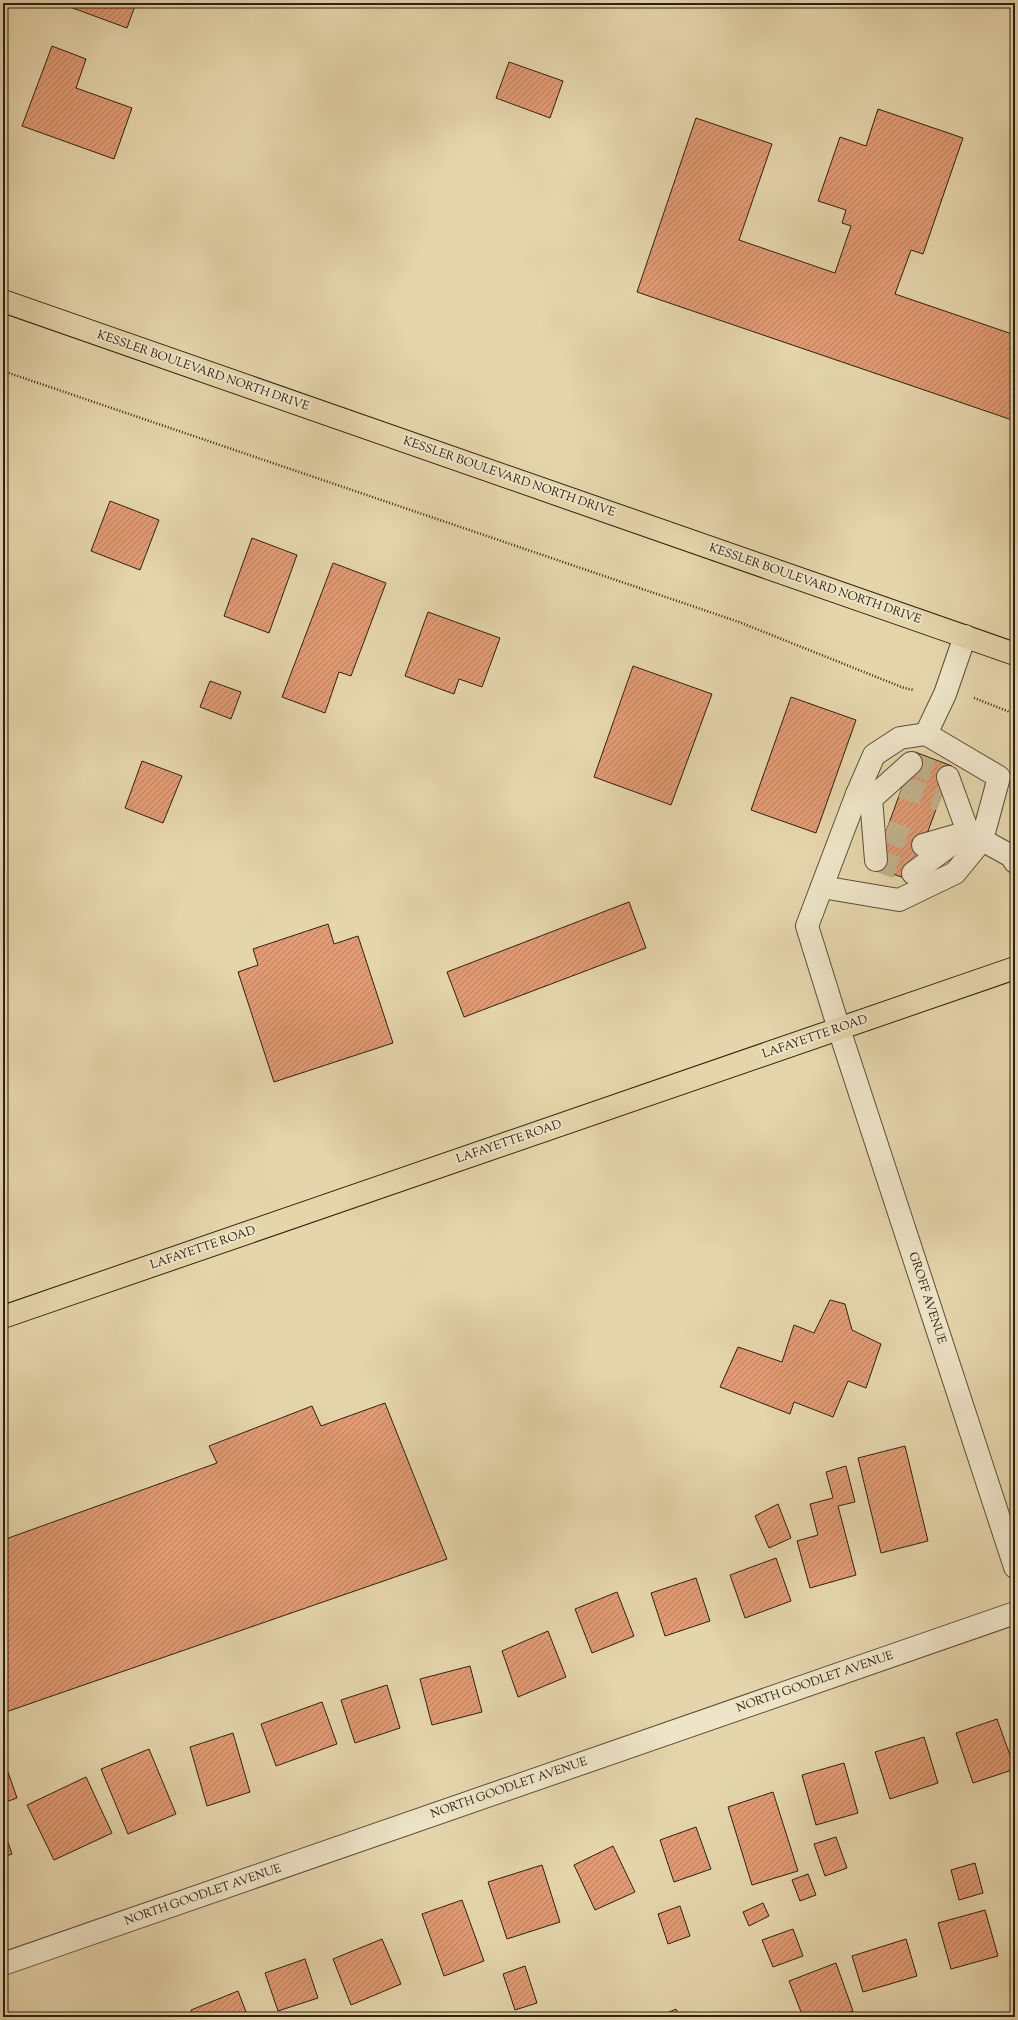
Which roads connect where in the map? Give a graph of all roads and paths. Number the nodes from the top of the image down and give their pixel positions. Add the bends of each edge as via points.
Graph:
1 (3, 301) edge
2 (3, 371) edge
3 (965, 636) junction
4 (1015, 654) edge
5 (945, 694) junction
6 (1015, 714) edge
7 (926, 734) junction
8 (911, 763) dead end
9 (948, 777) tunnel mouth
10 (902, 787) tunnel mouth
11 (864, 796) junction
12 (940, 800) tunnel mouth
13 (886, 831) tunnel mouth
14 (975, 836) junction
15 (923, 845) tunnel mouth
16 (876, 860) dead end
17 (1015, 862) edge
18 (913, 873) dead end
19 (822, 887) junction
20 (1015, 968) edge
21 (838, 1029) junction
22 (3, 1317) edge
23 (1015, 1567) edge
24 (1015, 1613) edge
25 (3, 1964) edge

1 - 3 main road, KESSLER BOULEVARD NORTH DRIVE
2 - 5 path via 739,622 904,688
3 - 4 main road, KESSLER BOULEVARD NORTH DRIVE
3 - 5 street
5 - 6 path via 975,698
5 - 7 street
7 - 11 street, GROFF AVENUE via 900,738 874,755
7 - 14 street via 999,777
8 - 11 street
9 - 14 street
10 - 11 street
11 - 13 street
11 - 16 street
11 - 19 street, GROFF AVENUE
12 - 14 street
14 - 15 street
14 - 17 street via 1012,856
14 - 18 street
14 - 19 street via 955,873 899,900
19 - 21 street, GROFF AVENUE via 807,926
20 - 21 main road, LAFAYETTE ROAD
21 - 22 main road, LAFAYETTE ROAD
21 - 23 street, GROFF AVENUE
24 - 25 street, NORTH GOODLET AVENUE

